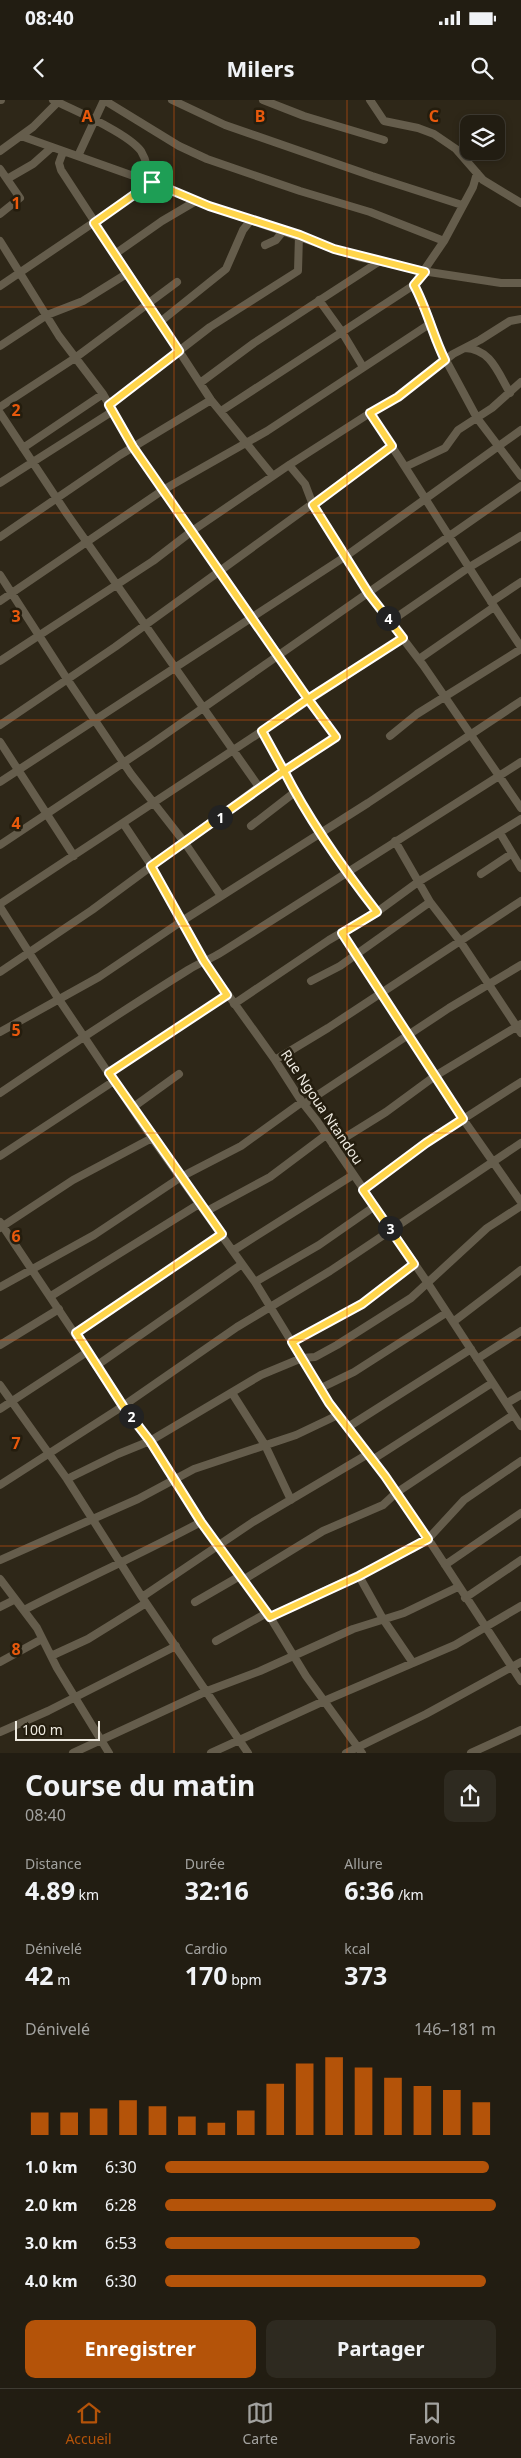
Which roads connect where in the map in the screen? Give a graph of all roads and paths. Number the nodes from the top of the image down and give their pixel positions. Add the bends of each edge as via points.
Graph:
1 (104, 100) edge
2 (172, 100) edge
3 (263, 100) edge
4 (370, 100) edge
5 (56, 101) edge
6 (95, 120) junction
7 (21, 136) junction
8 (384, 140) dead end
9 (52, 148) junction
10 (0, 151) edge
11 (63, 152) junction
12 (78, 156) junction
13 (0, 169) edge
14 (477, 173) junction
15 (7, 178) junction
16 (151, 182) junction
17 (196, 201) junction
18 (521, 203) edge
19 (462, 205) junction
20 (0, 214) edge
21 (250, 221) junction
22 (94, 223) junction
23 (284, 230) junction
24 (300, 235) junction
25 (0, 241) edge
26 (444, 241) junction
27 (266, 246) dead end
28 (115, 254) junction
29 (380, 261) junction
30 (22, 272) junction
31 (425, 272) junction
32 (128, 273) junction
33 (176, 282) dead end
34 (520, 282) edge
35 (414, 285) junction
36 (0, 286) edge
37 (319, 300) junction
38 (147, 303) junction
39 (47, 315) junction
40 (521, 319) edge
41 (160, 322) junction
42 (431, 323) junction
43 (342, 332) junction
44 (0, 346) edge
45 (463, 348) junction
46 (179, 351) junction
47 (75, 358) junction
48 (445, 360) junction
49 (362, 367) junction
50 (200, 382) junction
51 (521, 382) edge
52 (510, 393) junction
53 (103, 394) junction
54 (211, 400) junction
55 (0, 408) edge
56 (111, 408) junction
57 (221, 411) junction
58 (0, 413) edge
59 (370, 413) junction
60 (477, 418) junction
61 (521, 430) edge
62 (246, 442) junction
63 (392, 446) junction
64 (499, 446) junction
65 (133, 447) junction
66 (23, 448) junction
67 (32, 461) junction
68 (289, 465) junction
69 (405, 467) junction
70 (272, 476) junction
71 (521, 476) edge
72 (0, 483) edge
73 (521, 486) edge
74 (162, 490) junction
75 (56, 499) junction
76 (427, 499) junction
77 (313, 505) junction
78 (192, 531) junction
79 (521, 536) edge
80 (0, 537) edge
81 (449, 537) junction
82 (86, 542) junction
83 (346, 556) junction
84 (468, 568) junction
85 (219, 572) junction
86 (0, 575) edge
87 (521, 582) edge
88 (116, 585) junction
89 (12, 593) junction
90 (369, 594) junction
91 (0, 601) edge
92 (492, 604) junction
93 (252, 617) junction
94 (391, 621) junction
95 (145, 625) junction
96 (521, 632) edge
97 (39, 635) junction
98 (514, 636) junction
99 (403, 638) junction
100 (521, 648) edge
101 (278, 656) junction
102 (419, 659) junction
103 (0, 661) edge
104 (175, 666) junction
105 (67, 679) junction
106 (446, 697) junction
107 (308, 699) junction
108 (521, 700) edge
109 (203, 708) junction
110 (95, 719) junction
111 (0, 725) edge
112 (262, 731) junction
113 (471, 735) junction
114 (390, 736) dead end
115 (0, 742) edge
116 (233, 751) junction
117 (124, 762) junction
118 (521, 762) edge
119 (18, 770) junction
120 (284, 771) junction
121 (499, 775) junction
122 (0, 782) edge
123 (259, 787) junction
124 (295, 792) junction
125 (154, 802) junction
126 (521, 808) edge
127 (45, 814) junction
128 (521, 819) edge
129 (124, 823) junction
130 (251, 826) dead end
131 (320, 832) junction
132 (500, 833) junction
133 (395, 841) junction
134 (185, 843) junction
135 (0, 845) edge
136 (511, 854) junction
137 (74, 856) junction
138 (151, 866) junction
139 (521, 868) edge
140 (347, 874) junction
141 (481, 874) dead end
142 (418, 882) junction
143 (221, 896) junction
144 (521, 901) edge
145 (430, 902) junction
146 (0, 906) edge
147 (377, 912) junction
148 (182, 920) junction
149 (342, 933) junction
150 (460, 941) junction
151 (29, 954) junction
152 (356, 954) junction
153 (204, 961) junction
154 (521, 965) edge
155 (0, 972) edge
156 (311, 981) dead end
157 (488, 985) junction
158 (380, 994) junction
159 (227, 995) junction
160 (58, 998) junction
161 (234, 1004) junction
162 (520, 1028) edge
163 (0, 1032) edge
164 (83, 1035) junction
165 (408, 1036) junction
166 (275, 1060) junction
167 (109, 1073) junction
168 (179, 1074) dead end
169 (436, 1076) junction
170 (114, 1082) junction
171 (521, 1082) edge
172 (0, 1094) edge
173 (303, 1103) junction
174 (132, 1108) junction
175 (463, 1119) junction
176 (326, 1135) junction
177 (152, 1138) junction
178 (521, 1143) edge
179 (333, 1145) junction
180 (0, 1156) edge
181 (492, 1161) junction
182 (353, 1175) junction
183 (180, 1177) junction
184 (363, 1190) junction
185 (521, 1202) edge
186 (199, 1204) junction
187 (375, 1206) junction
188 (521, 1206) edge
189 (205, 1212) junction
190 (1, 1226) edge
191 (391, 1229) junction
192 (222, 1234) junction
193 (234, 1250) junction
194 (242, 1264) junction
195 (414, 1264) junction
196 (33, 1270) junction
197 (521, 1270) edge
198 (255, 1282) junction
199 (427, 1282) junction
200 (0, 1287) edge
201 (50, 1296) junction
202 (271, 1308) junction
203 (59, 1309) junction
204 (446, 1312) junction
205 (453, 1322) junction
206 (521, 1331) edge
207 (76, 1333) junction
208 (292, 1342) junction
209 (0, 1345) edge
210 (471, 1349) junction
211 (87, 1352) junction
212 (302, 1358) junction
213 (478, 1359) junction
214 (96, 1366) junction
215 (492, 1383) junction
216 (0, 1385) edge
217 (321, 1388) junction
218 (232, 1393) junction
219 (521, 1395) edge
220 (12, 1401) junction
221 (507, 1403) junction
222 (123, 1406) junction
223 (0, 1409) edge
224 (338, 1415) junction
225 (513, 1415) junction
226 (348, 1426) junction
227 (521, 1426) edge
228 (150, 1441) junction
229 (265, 1445) junction
230 (49, 1454) junction
231 (370, 1457) junction
232 (521, 1461) edge
233 (174, 1479) junction
234 (67, 1480) junction
235 (0, 1485) edge
236 (396, 1493) junction
237 (291, 1500) junction
238 (521, 1513) edge
239 (90, 1519) junction
240 (201, 1522) junction
241 (428, 1539) junction
242 (217, 1545) junction
243 (0, 1560) edge
244 (521, 1560) edge
245 (120, 1562) junction
246 (445, 1565) junction
247 (359, 1576) junction
248 (242, 1578) junction
249 (0, 1579) edge
250 (458, 1586) junction
251 (465, 1598) junction
252 (14, 1600) junction
253 (144, 1600) junction
254 (195, 1602) dead end
255 (0, 1606) edge
256 (521, 1606) edge
257 (24, 1610) junction
258 (268, 1615) junction
259 (384, 1619) junction
260 (486, 1629) junction
261 (42, 1639) junction
262 (216, 1641) dead end
263 (176, 1646) junction
264 (293, 1655) junction
265 (51, 1656) junction
266 (0, 1662) edge
267 (521, 1662) edge
268 (412, 1663) junction
269 (511, 1668) junction
270 (521, 1681) edge
271 (207, 1690) junction
272 (73, 1697) junction
273 (324, 1701) junction
274 (521, 1730) edge
275 (0, 1732) edge
276 (100, 1740) junction
277 (240, 1740) junction
278 (360, 1750) edge
279 (72, 1753) edge
280 (109, 1753) edge
281 (211, 1753) edge
282 (248, 1753) edge
283 (346, 1753) edge
284 (471, 1753) edge

1 - 6 street
1 - 26 street via 179,146 207,159 370,212
2 - 19 street via 225,125
3 - 8 street
4 - 14 street via 384,121 434,134 456,149
5 - 6 street
5 - 7 street
6 - 12 street
6 - 16 street via 137,146
7 - 9 street
7 - 10 street
9 - 11 street
9 - 15 street via 33,164
11 - 12 street
11 - 22 street via 59,163 61,170
12 - 16 street
13 - 15 street
14 - 18 street
14 - 19 street
15 - 20 street via 20,198
16 - 17 street
16 - 22 street
17 - 21 street
17 - 28 street
19 - 26 street
21 - 23 street
21 - 41 street via 226,269
22 - 28 street
22 - 30 street
23 - 24 street
23 - 27 street
24 - 29 street via 350,254
24 - 46 street via 298,271 210,327
25 - 30 street
26 - 31 street
28 - 32 street
29 - 31 street
29 - 37 street
30 - 36 street
30 - 39 street
31 - 34 street via 501,283
31 - 35 street
32 - 38 street
32 - 39 street via 83,301
33 - 38 street
35 - 42 street
35 - 43 street
37 - 43 street
37 - 50 street
38 - 41 street
38 - 47 street
39 - 44 street
39 - 47 street
40 - 45 street via 510,321
41 - 46 street
42 - 48 street
42 - 49 street
43 - 49 street
43 - 57 street
45 - 48 street
45 - 52 street via 473,348 487,355
46 - 50 street
46 - 56 street
47 - 53 street
47 - 55 street
48 - 59 street via 398,397
48 - 60 street
49 - 62 street
50 - 54 street
51 - 52 street
52 - 60 street
53 - 56 street
53 - 66 street
54 - 57 street
54 - 65 street
56 - 65 street
56 - 67 street
57 - 62 street
58 - 66 street
59 - 63 street
59 - 68 street
60 - 64 street
60 - 69 street via 458,430 445,448
61 - 64 street
62 - 70 street
62 - 74 street
63 - 69 street
63 - 77 street
64 - 71 street
64 - 76 street
65 - 74 street
65 - 75 street
66 - 67 street
67 - 72 street
67 - 75 street
68 - 70 street
68 - 77 street via 305,484
69 - 76 street
70 - 78 street
73 - 81 street
74 - 78 street
74 - 82 street
75 - 80 street
75 - 82 street
76 - 81 street
76 - 83 street
77 - 83 street
77 - 85 street
78 - 85 street
78 - 88 street
79 - 84 street
81 - 84 street
81 - 90 street
82 - 88 street
82 - 89 street
83 - 90 street
83 - 93 street
84 - 92 street
84 - 94 street
85 - 93 street
85 - 95 street
86 - 89 street
87 - 92 street
88 - 95 street
88 - 97 street
89 - 91 street
89 - 97 street
90 - 94 street
90 - 101 street
92 - 98 street
92 - 102 street
93 - 101 street
93 - 104 street
94 - 99 street
95 - 104 street
95 - 105 street
96 - 98 street
97 - 103 street
97 - 105 street
98 - 100 street
99 - 102 street
99 - 107 street
100 - 106 street
101 - 107 street
101 - 109 street
102 - 106 street
104 - 109 street
104 - 110 street
105 - 110 street
105 - 111 street
106 - 113 street
106 - 114 street via 417,714
107 - 112 street
107 - 120 street via 336,737
108 - 113 street
109 - 116 street
109 - 117 street
110 - 117 street
110 - 119 street
112 - 116 street
112 - 120 street
113 - 121 street
113 - 131 street
115 - 119 street
116 - 123 street
116 - 125 street
117 - 125 street
117 - 127 street
118 - 121 street
119 - 122 street
119 - 127 street
120 - 123 street
120 - 124 street
121 - 126 street
121 - 133 street
123 - 134 street
124 - 130 street
124 - 131 street
125 - 129 street
125 - 134 street
127 - 135 street
127 - 137 street
128 - 132 street
129 - 137 street
129 - 138 street, Rue Ngoua Ntandou
131 - 140 street
131 - 143 street
132 - 136 street
132 - 142 street
133 - 140 street
133 - 142 street
134 - 138 street
134 - 143 street
136 - 139 street
136 - 141 street
137 - 146 street
138 - 148 street, Rue Ngoua Ntandou
138 - 151 street
140 - 147 street
140 - 153 street
142 - 145 street
142 - 147 street
143 - 148 street
144 - 150 street
145 - 150 street
145 - 152 street
146 - 151 street
147 - 149 street
148 - 153 street, Rue Ngoua Ntandou
148 - 160 street via 99,977
149 - 152 street
149 - 161 street
150 - 157 street
150 - 158 street
151 - 155 street
151 - 160 street
152 - 156 street
152 - 158 street
153 - 159 street, Rue Ngoua Ntandou
153 - 164 street
154 - 157 street
157 - 162 street
157 - 165 street
158 - 165 street
158 - 166 street
159 - 161 street, Rue Ngoua Ntandou
159 - 167 street
160 - 163 street
160 - 164 street
161 - 166 street, Rue Ngoua Ntandou
162 - 169 street
164 - 167 street
164 - 172 street
165 - 169 street
165 - 173 street
166 - 173 street, Rue Ngoua Ntandou
167 - 170 street
168 - 174 street
169 - 175 street
169 - 179 street
170 - 174 street
170 - 180 street
171 - 175 street
173 - 176 street, Rue Ngoua Ntandou
173 - 183 street via 241,1146
174 - 177 street
175 - 181 street
175 - 184 street
176 - 179 street, Rue Ngoua Ntandou
176 - 189 street via 270,1177
177 - 183 street
177 - 190 street via 73,1180
178 - 181 street
179 - 182 street, Rue Ngoua Ntandou
181 - 185 street
181 - 191 street
182 - 184 street, Rue Ngoua Ntandou
182 - 193 street
183 - 186 street
183 - 196 street via 94,1235
184 - 187 street, Rue Ngoua Ntandou
186 - 189 street
186 - 201 street
187 - 191 street, Rue Ngoua Ntandou
187 - 198 street via 319,1245
188 - 199 street via 487,1228
189 - 192 street
190 - 196 street
191 - 195 street, Rue Ngoua Ntandou
191 - 202 street
192 - 193 street
192 - 207 street
193 - 194 street
194 - 198 street
194 - 214 street
195 - 199 street, Rue Ngoua Ntandou
195 - 208 street via 362,1304
196 - 200 street
196 - 201 street
197 - 205 street
198 - 202 street
199 - 204 street, Rue Ngoua Ntandou
199 - 212 street via 411,1298 337,1345 315,1357
201 - 203 street
202 - 208 street
202 - 222 street via 237,1327
203 - 207 street
203 - 209 street
204 - 205 street, Rue Ngoua Ntandou
204 - 217 street via 354,1372
205 - 210 street, Rue Ngoua Ntandou
206 - 213 street
207 - 211 street
208 - 212 street
210 - 213 street, Rue Ngoua Ntandou
210 - 226 street
211 - 214 street
211 - 220 street
212 - 217 street
212 - 218 street via 261,1374
213 - 215 street, Rue Ngoua Ntandou
214 - 222 street
215 - 221 street, Rue Ngoua Ntandou
215 - 231 street
216 - 220 street
217 - 224 street
218 - 228 street
218 - 229 street
219 - 221 street
220 - 223 street
220 - 230 street
221 - 225 street, Rue Ngoua Ntandou
222 - 228 street
222 - 230 street
224 - 226 street
224 - 229 street
225 - 227 street, Rue Ngoua Ntandou
225 - 236 street
226 - 231 street
228 - 233 street
228 - 234 street
229 - 233 street via 209,1462
229 - 237 street
230 - 234 street
230 - 235 street
231 - 236 street
231 - 237 street
232 - 241 street via 464,1500
233 - 239 street via 138,1499
233 - 240 street
234 - 239 street
236 - 241 street
236 - 248 street via 383,1505 323,1531
237 - 242 street
238 - 246 street
239 - 243 street
239 - 245 street
240 - 242 street
240 - 245 street via 153,1549
241 - 246 street
241 - 247 street
242 - 248 street
242 - 253 street
244 - 251 street
245 - 253 street
245 - 257 street
246 - 250 street
247 - 258 street
247 - 259 street
248 - 254 street
248 - 258 street
249 - 252 street
250 - 251 street
250 - 259 street via 423,1605
251 - 260 street
252 - 255 street
252 - 257 street
253 - 263 street
253 - 265 street via 88,1639
256 - 260 street
257 - 261 street
258 - 262 street
258 - 264 street
259 - 264 street
259 - 268 street
260 - 268 street
260 - 269 street
261 - 265 street
261 - 266 street
263 - 271 street
263 - 272 street
264 - 271 street
264 - 273 street
265 - 272 street
267 - 269 street
268 - 273 street
269 - 270 street
269 - 278 street
271 - 276 street
271 - 277 street
272 - 275 street
272 - 276 street
273 - 277 street
273 - 278 street
274 - 284 street
276 - 279 street
276 - 280 street
277 - 281 street
277 - 282 street
278 - 283 street

